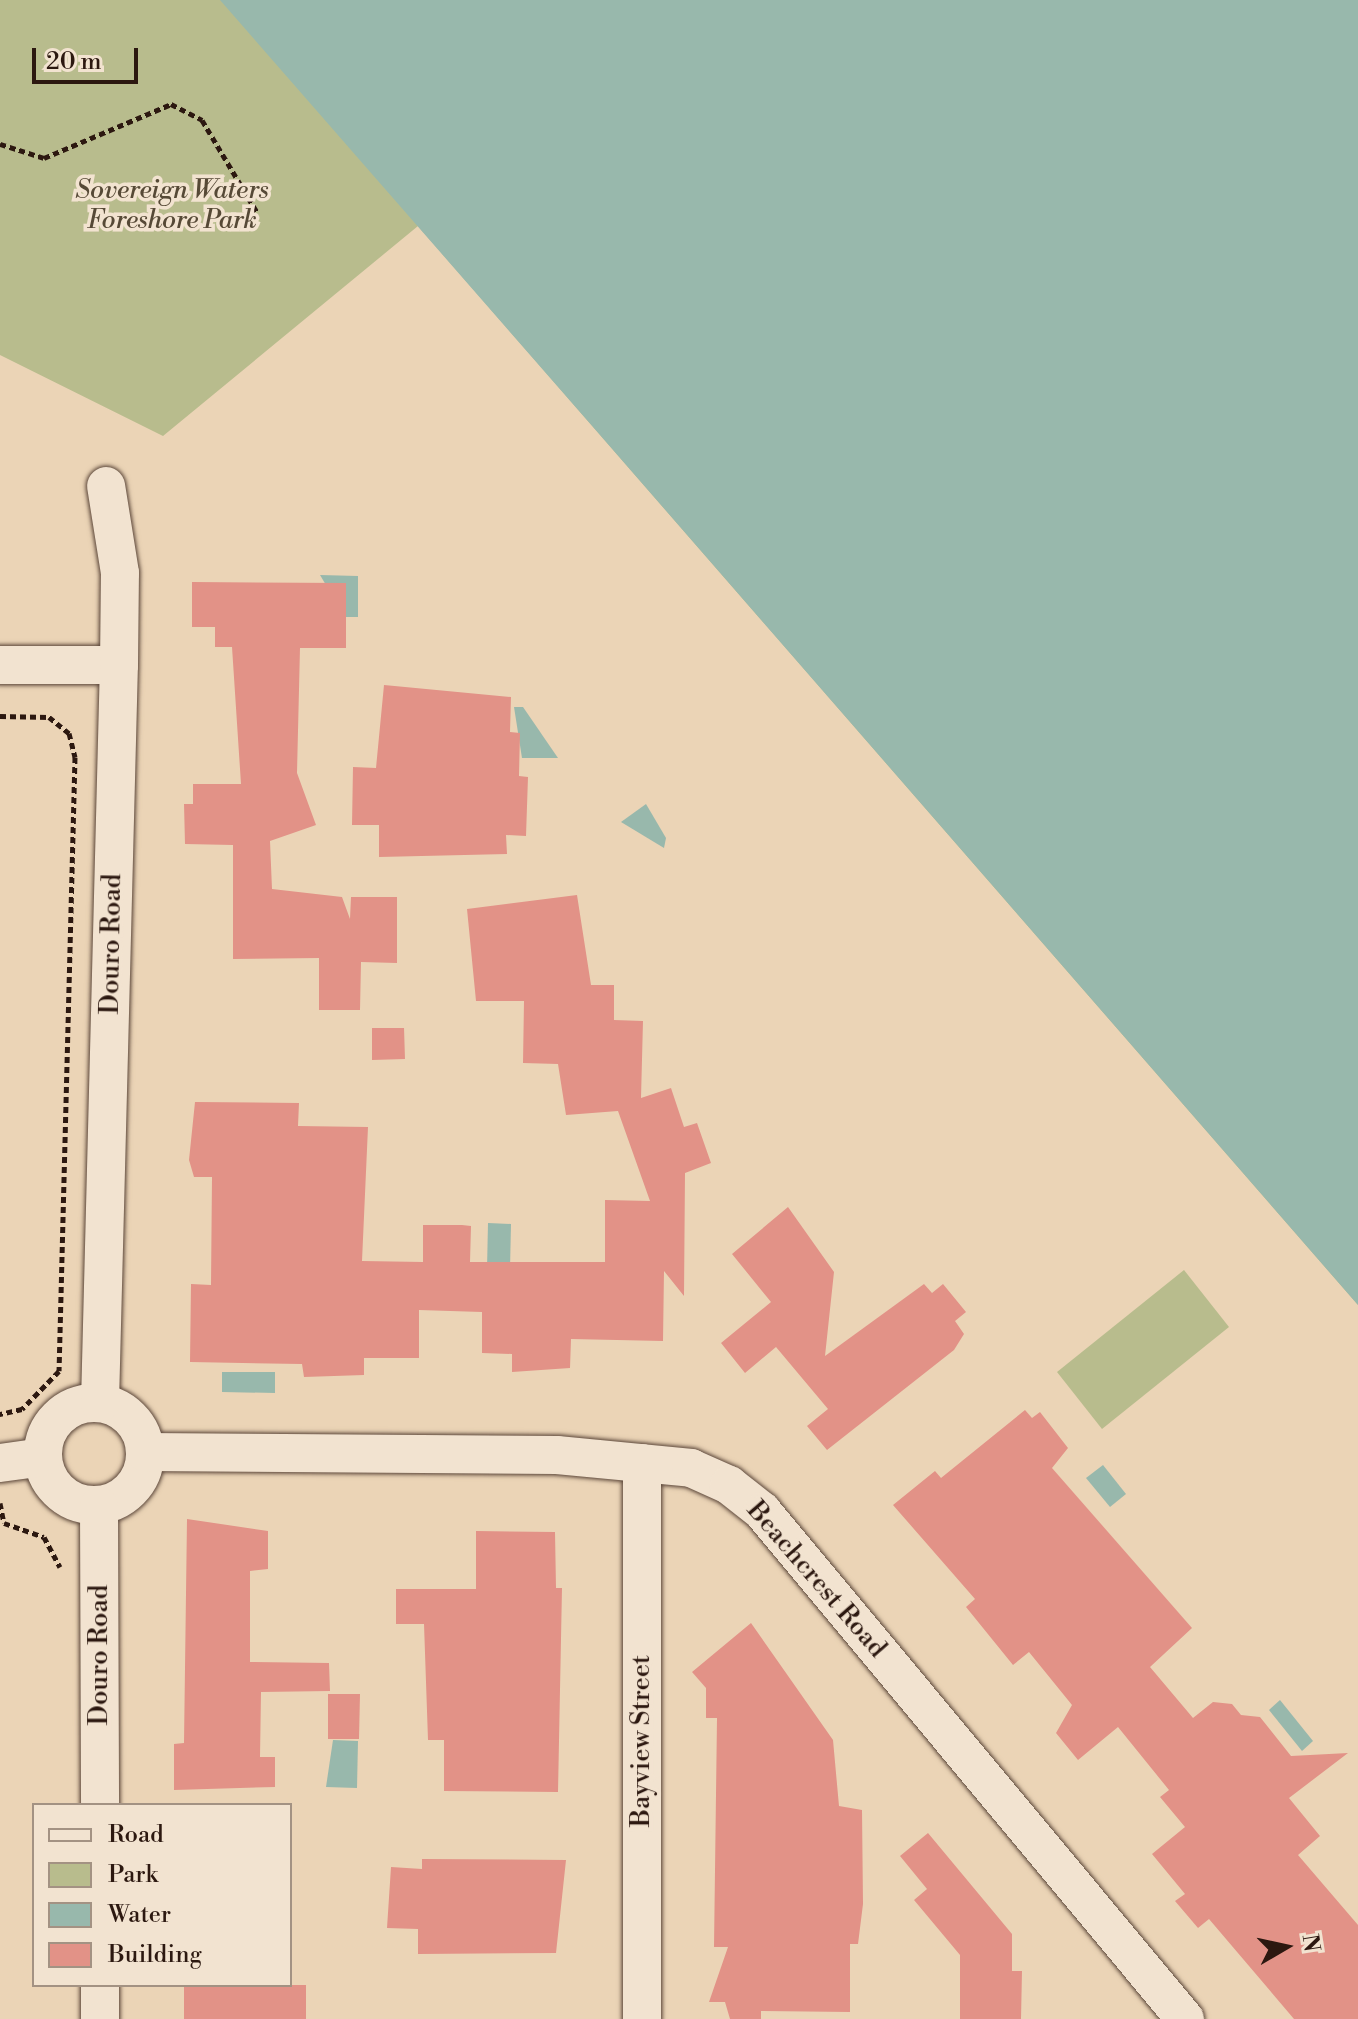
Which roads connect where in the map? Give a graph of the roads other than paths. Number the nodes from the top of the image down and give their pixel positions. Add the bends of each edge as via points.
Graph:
1 (106, 486) dead end
2 (0, 665) edge
3 (119, 665) junction
4 (100, 1403) junction
5 (145, 1452) junction
6 (43, 1457) junction
7 (0, 1463) edge
8 (642, 1463) junction
9 (99, 1506) junction
10 (100, 1803) edge
11 (100, 1987) edge
12 (100, 2019) edge
13 (642, 2019) edge
14 (1185, 2019) edge

1 - 3 street, Douro Road via 120,573
2 - 3 street
3 - 4 street, Douro Road
4 - 5 street via 132,1420
4 - 6 street via 64,1413 48,1432
5 - 8 street, Beachcrest Road via 557,1455
5 - 9 street via 133,1488
6 - 7 street
6 - 9 street via 61,1493
8 - 13 street, Bayview Street
8 - 14 street, Beachcrest Road via 691,1468 762,1511
9 - 10 street, Douro Road
11 - 12 street

